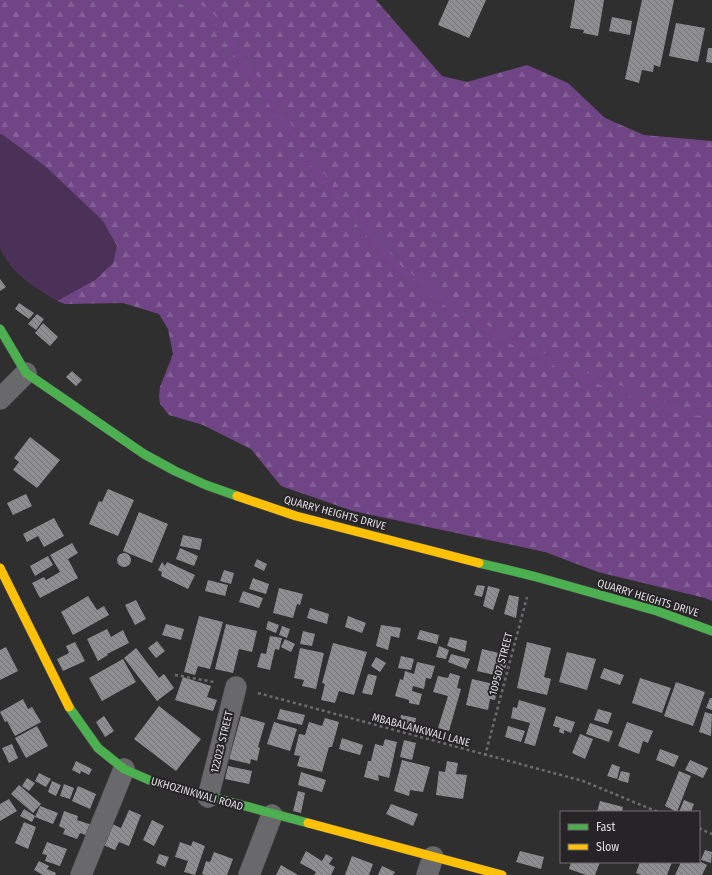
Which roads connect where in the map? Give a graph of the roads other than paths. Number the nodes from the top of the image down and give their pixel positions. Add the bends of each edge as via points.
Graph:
1 (0, 329) edge
2 (26, 373) junction
3 (0, 399) edge
4 (0, 568) edge
5 (712, 631) edge
6 (236, 687) road end
7 (124, 769) junction
8 (208, 797) junction
9 (272, 815) junction
10 (430, 866) edge
11 (82, 875) edge
12 (249, 875) edge
13 (502, 875) edge

1 - 2 street, QUARRY HEIGHTS DRIVE
2 - 3 street
2 - 5 street, QUARRY HEIGHTS DRIVE via 144,454 206,485 296,516 533,576 657,611
4 - 7 street, UKHOZINKWALI ROAD via 68,706 98,748
6 - 8 street, 122023 STREET
7 - 8 street, UKHOZINKWALI ROAD via 149,780
7 - 11 street
8 - 9 street, UKHOZINKWALI ROAD
9 - 10 street, UKHOZINKWALI ROAD
9 - 12 street
10 - 13 street, UKHOZINKWALI ROAD

